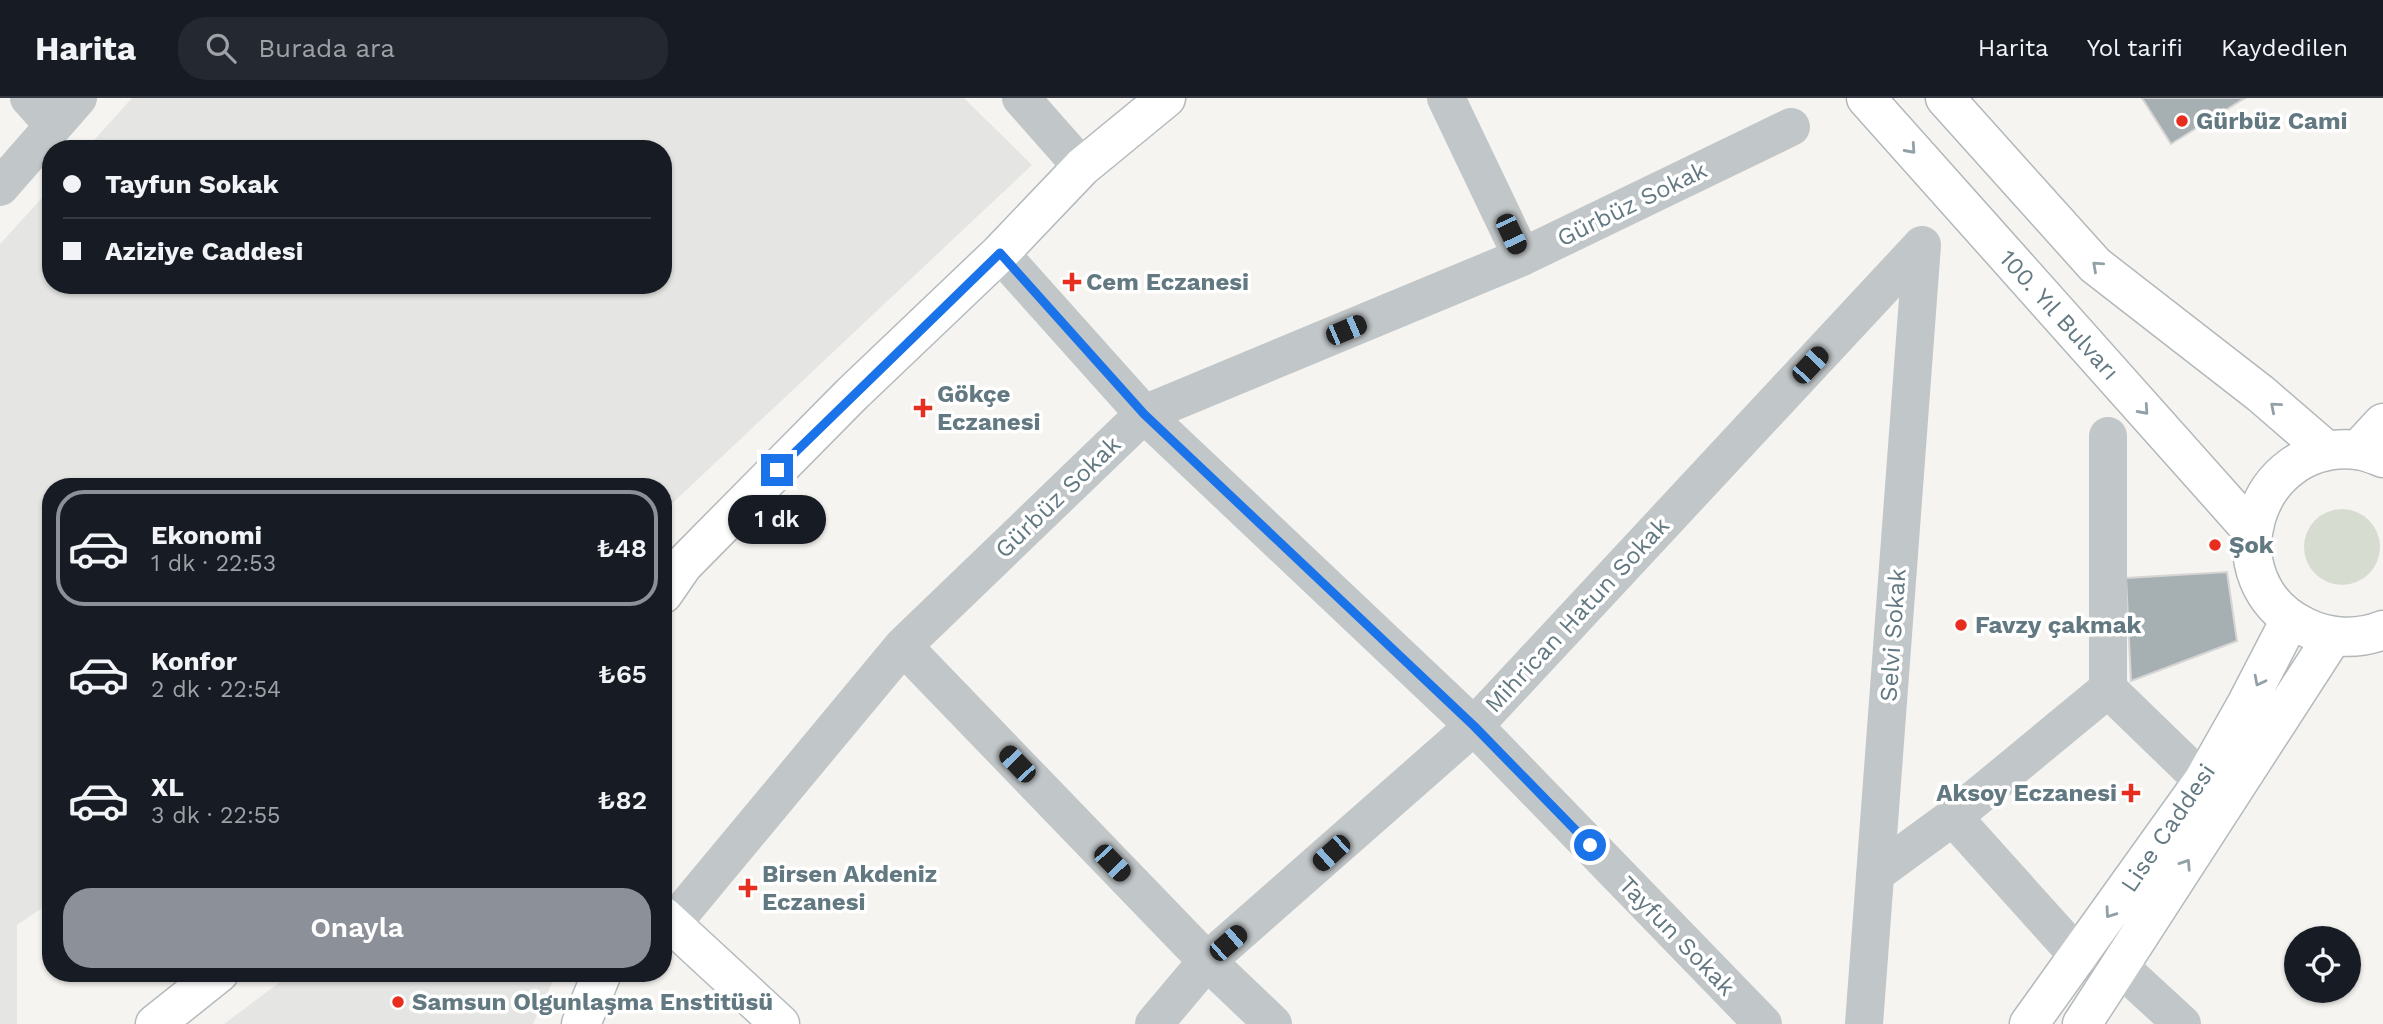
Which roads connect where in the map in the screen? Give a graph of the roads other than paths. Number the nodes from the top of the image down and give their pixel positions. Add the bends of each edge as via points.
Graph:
1 (1021, 98) edge
2 (1166, 98) edge
3 (1446, 98) edge
4 (1866, 98) edge
5 (1945, 98) edge
6 (53, 107) edge
7 (1791, 127) dead end
8 (1082, 167) junction
9 (0, 187) edge
10 (1922, 245) joint
11 (1000, 253) junction
12 (1522, 257) junction
13 (1144, 414) junction
14 (2108, 436) dead end
15 (2363, 446) edge
16 (2253, 532) junction
17 (672, 581) edge
18 (2290, 620) junction
19 (2366, 638) edge
20 (903, 646) junction
21 (2108, 689) junction
22 (1474, 726) junction
23 (2203, 781) junction
24 (1953, 817) junction
25 (1875, 874) junction
26 (672, 915) edge
27 (672, 924) edge
28 (2079, 957) junction
29 (1207, 961) junction
30 (2120, 967) junction
31 (208, 982) edge
32 (598, 982) edge
33 (155, 1024) edge
34 (581, 1024) edge
35 (780, 1024) edge
36 (1154, 1024) edge
37 (1273, 1024) edge
38 (1763, 1024) edge
39 (1864, 1024) edge
40 (2029, 1024) edge
41 (2082, 1024) edge
42 (2182, 1024) edge

1 - 8 street
2 - 8 main road
3 - 12 street
4 -> 16 main road, 100. Yıl Bulvarı
15 -> 5 main road via 2261,394 2095,265
6 - 9 street
7 - 12 street, Gürbüz Sokak
8 - 11 main road
10 - 22 street, Mihrican Hatun Sokak
10 - 25 street, Selvi Sokak
11 - 13 street, Tayfun Sokak
11 - 17 main road via 852,394
12 - 13 street, Gürbüz Sokak
13 - 20 street, Gürbüz Sokak
13 - 22 street, Tayfun Sokak
14 - 21 street
15 - 16 main road via 2298,462 2274,481 2258,508
16 - 18 main road via 2255,570 2269,598
18 - 19 main road via 2319,634
18 -> 23 main road, Lise Caddesi
30 -> 19 main road, Lise Caddesi
20 - 26 street, Gürbüz Sokak
20 - 29 street
21 - 23 street
21 - 24 street
22 - 29 street, Mihrican Hatun Sokak
22 - 38 street, Tayfun Sokak
23 -> 28 main road, Lise Caddesi
24 - 25 street
24 - 28 street
25 - 39 street, Selvi Sokak
27 - 35 main road
28 - 40 main road, Lise Caddesi
29 - 36 street, Mihrican Hatun Sokak
29 - 37 street
30 - 41 main road, Lise Caddesi
30 - 42 street
31 - 33 main road
32 - 34 main road

